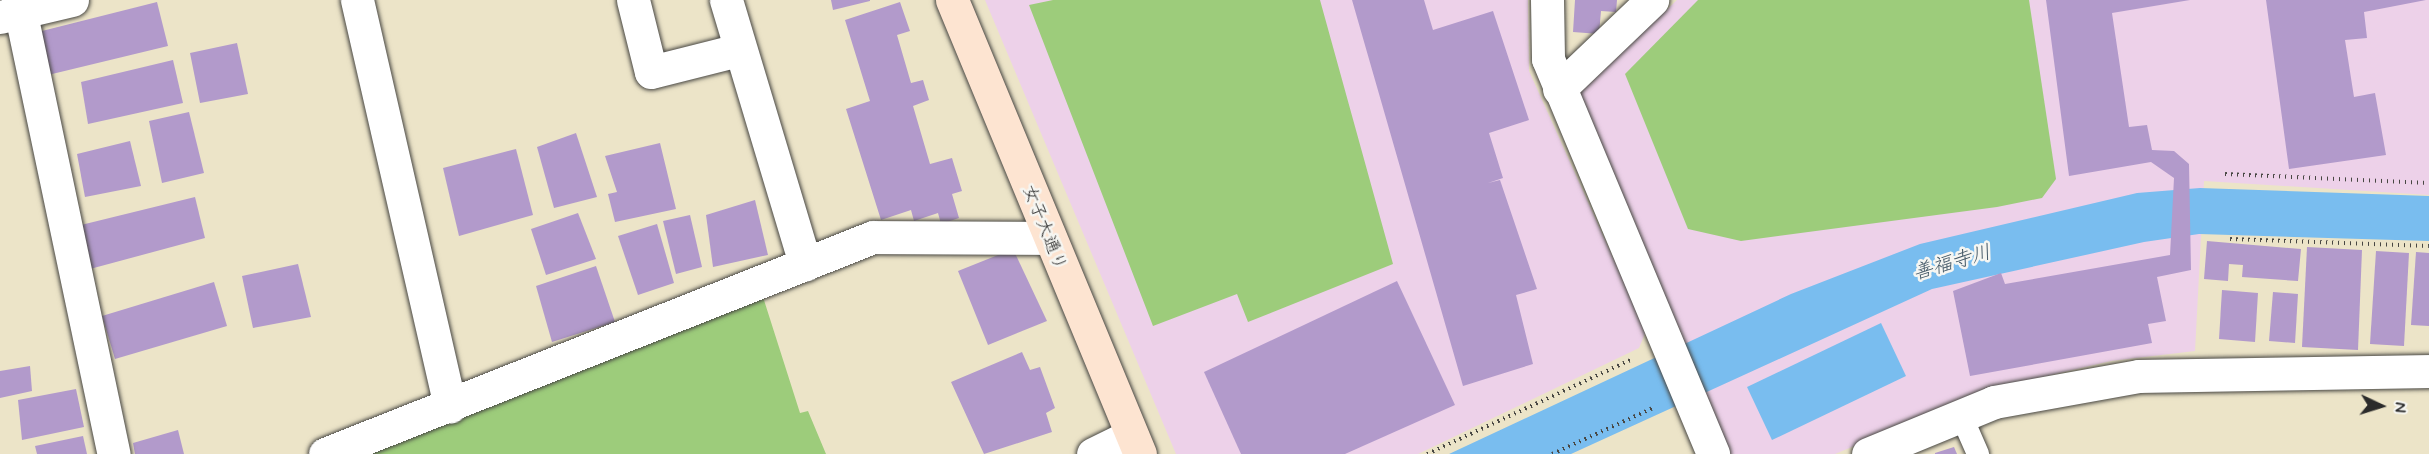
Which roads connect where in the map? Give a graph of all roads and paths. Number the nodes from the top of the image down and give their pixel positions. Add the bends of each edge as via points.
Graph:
1 (72, 0) edge
2 (357, 0) edge
3 (633, 0) edge
4 (726, 0) edge
5 (952, 0) edge
6 (1547, 0) edge
7 (1652, 0) edge
8 (13, 10) edge
9 (738, 50) junction
10 (1559, 89) junction
11 (2225, 174) dead end
12 (2429, 183) edge
13 (1048, 238) junction
14 (2230, 239) dead end
15 (2429, 246) edge
16 (805, 264) junction
17 (1666, 348) junction
18 (2429, 371) edge
19 (1686, 392) junction
20 (450, 406) junction
21 (1961, 415) junction
22 (1136, 445) edge
23 (114, 454) edge
24 (325, 454) edge
25 (1093, 454) edge
26 (1427, 454) edge
27 (1552, 454) edge
28 (1713, 454) edge
29 (1868, 454) edge
30 (1978, 454) edge

1 - 8 street
2 - 20 street
3 - 9 street via 651,72
4 - 9 street
5 - 13 main road, 女子大通り
6 - 10 street via 1548,59
7 - 10 street
8 - 23 street
9 - 16 street
10 - 17 street
11 - 12 path
13 - 16 street via 873,237
13 - 22 main road, 女子大通り
14 - 15 path
16 - 20 street
17 - 19 street
17 - 26 path via 1613,366
18 - 21 street via 2139,376 1994,402
19 - 27 path
19 - 28 street
20 - 24 street
21 - 29 street
21 - 30 lane
22 - 25 street

